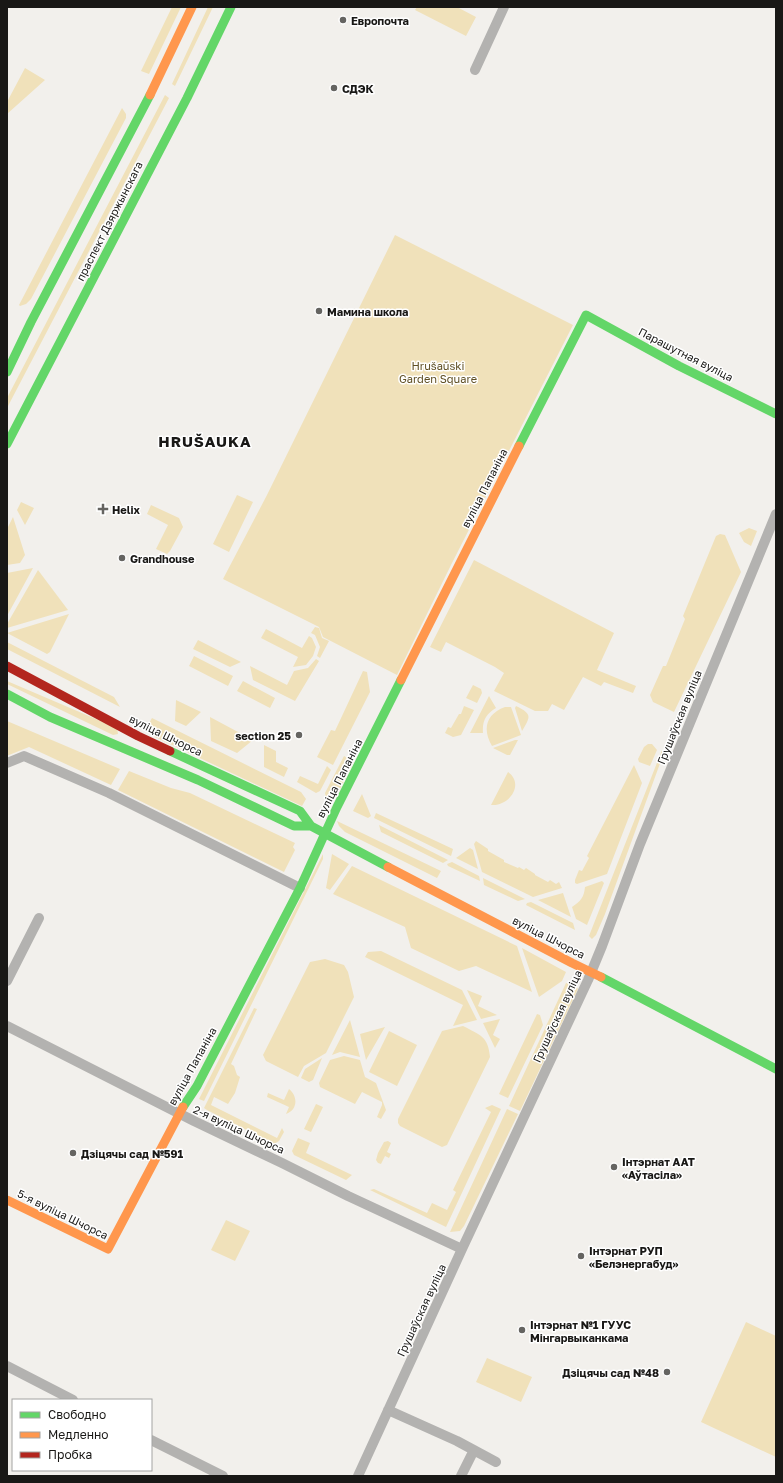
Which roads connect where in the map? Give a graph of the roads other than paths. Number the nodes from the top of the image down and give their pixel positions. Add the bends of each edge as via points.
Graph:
1 (192, 7) edge
2 (231, 7) edge
3 (504, 7) edge
4 (475, 70) dead end
5 (586, 315) joint
6 (7, 372) edge
7 (776, 414) edge
8 (7, 444) edge
9 (776, 514) edge
10 (7, 666) edge
11 (7, 694) edge
12 (7, 763) edge
13 (311, 826) junction
14 (325, 833) junction
15 (300, 888) junction
16 (39, 918) dead end
17 (591, 972) junction
18 (7, 981) edge
19 (7, 1026) edge
20 (776, 1069) edge
21 (179, 1113) junction
22 (7, 1200) edge
23 (108, 1249) joint
24 (462, 1249) junction
25 (7, 1366) edge
26 (71, 1399) edge
27 (388, 1410) junction
28 (152, 1441) edge
29 (474, 1450) junction
30 (496, 1462) dead end
31 (210, 1473) edge
32 (223, 1476) edge
33 (358, 1476) edge
34 (461, 1476) edge

1 - 6 main road, праспект Дзяржынскага
2 - 8 main road, праспект Дзяржынскага
3 - 4 street
5 - 7 main road, Парашутная вуліца via 679,366
5 - 14 main road, вуліца Папаніна
9 - 17 street, Грушаўская вуліца via 643,837
10 - 13 main road, вуліца Шчорса via 138,736 300,811
11 - 13 main road, вуліца Шчорса via 50,717 198,780 294,826
12 - 15 street via 24,756 108,793
13 - 14 main road, вуліца Шчорса
14 - 15 main road, вуліца Папаніна
14 - 17 main road, вуліца Шчорса
15 - 21 main road, вуліца Папаніна via 197,1086
16 - 18 street
17 - 20 main road, вуліца Шчорса
17 - 24 street, Грушаўская вуліца
19 - 21 street, 2-я вуліца Шчорса
21 - 23 main road, вуліца Папаніна
21 - 24 street, 2-я вуліца Шчорса
22 - 23 main road, 5-я вуліца Шчорса
24 - 27 street, Грушаўская вуліца
25 - 26 street
27 - 29 street
27 - 33 street, Грушаўская вуліца
28 - 31 street
29 - 30 street
29 - 34 street
31 - 32 street

